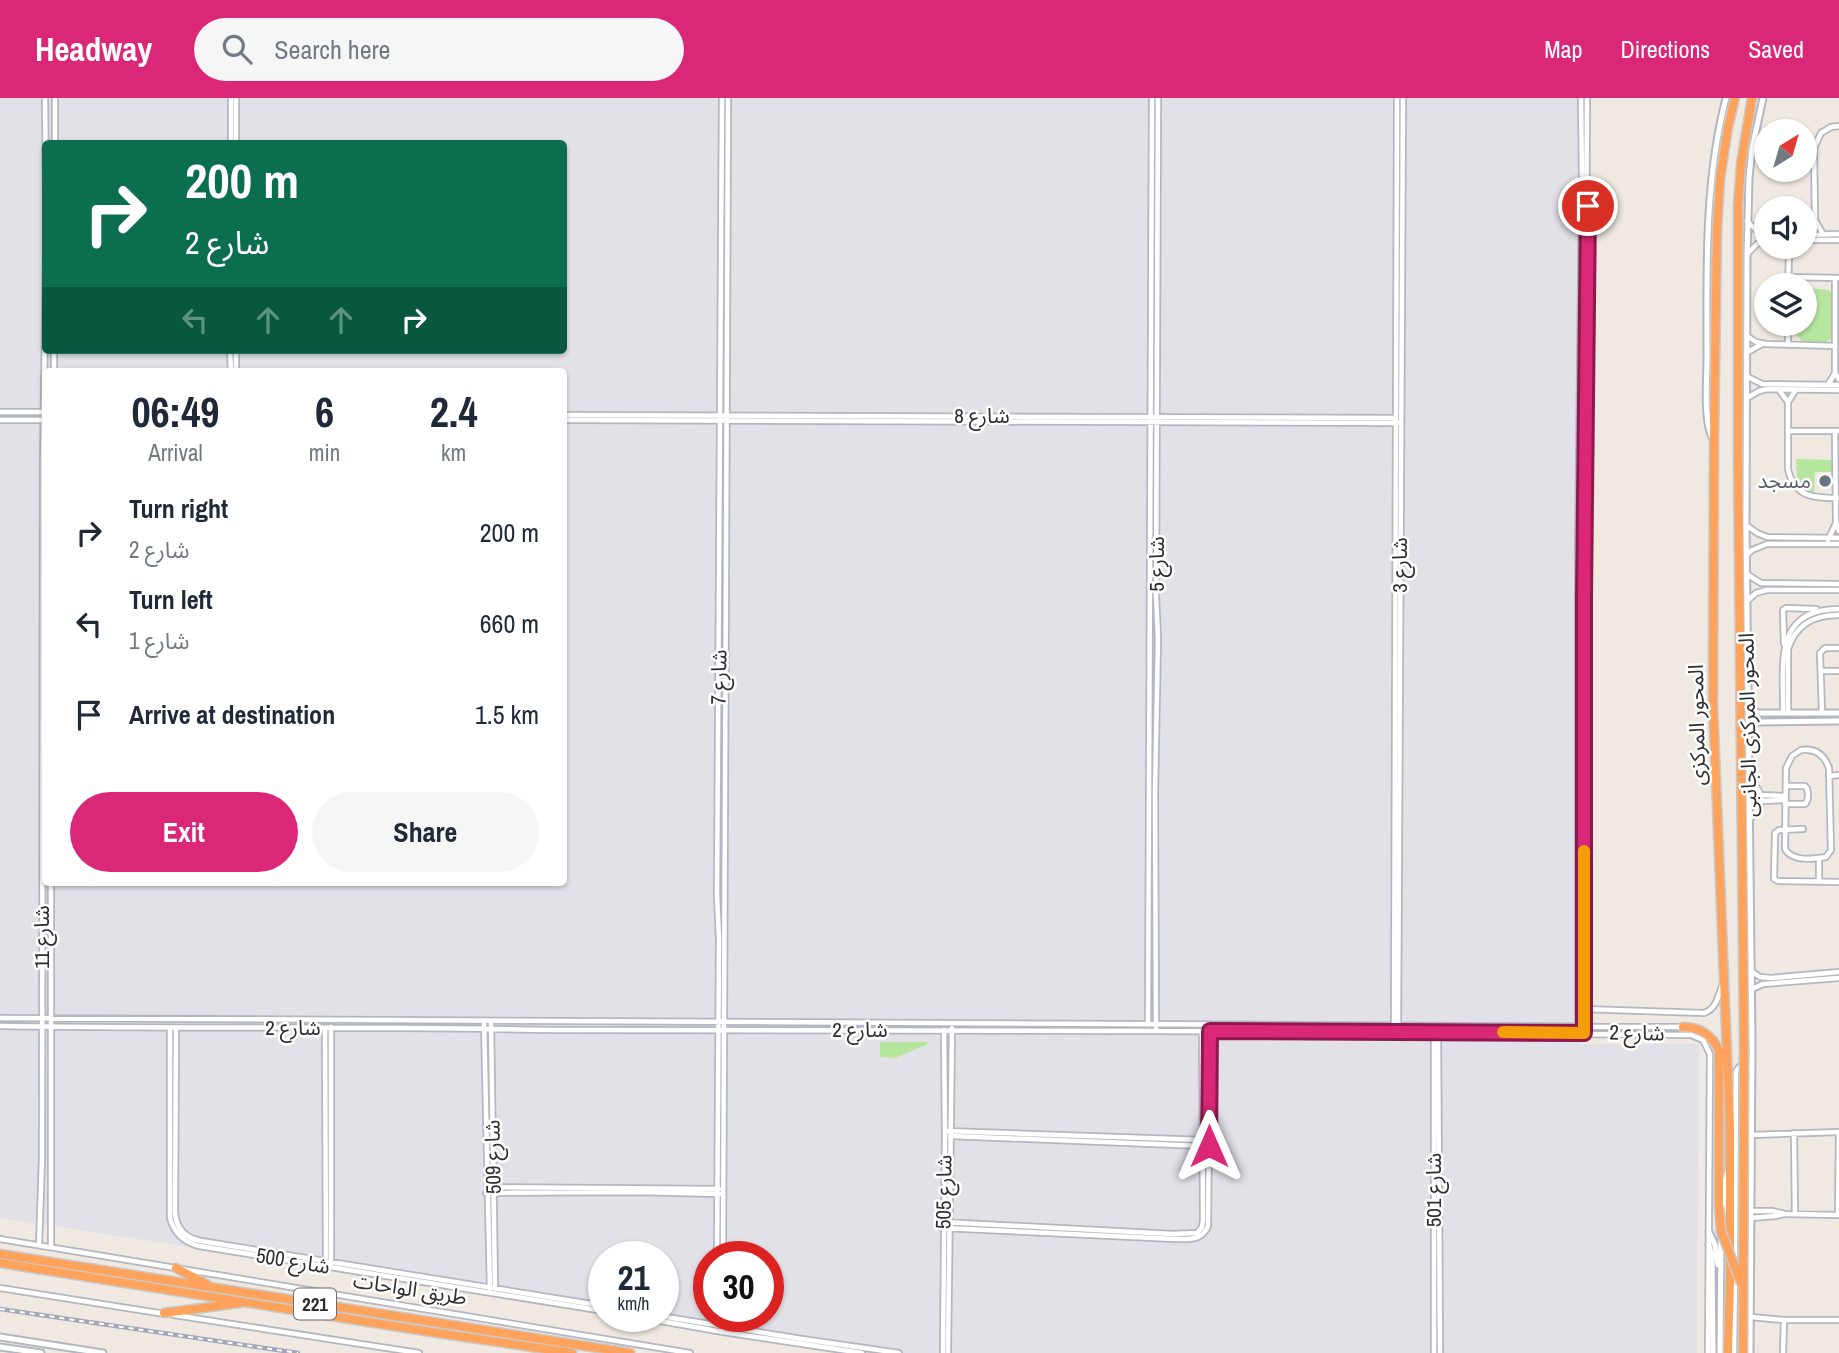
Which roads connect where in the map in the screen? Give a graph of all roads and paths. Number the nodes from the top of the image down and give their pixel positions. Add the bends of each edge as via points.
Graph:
1 (45, 98) edge
2 (55, 98) edge
3 (234, 98) edge
4 (722, 98) edge
5 (728, 98) edge
6 (1152, 98) edge
7 (1158, 98) edge
8 (1397, 98) edge
9 (1403, 98) edge
10 (1581, 98) edge
11 (1587, 98) edge
12 (1726, 98) edge
13 (1735, 98) edge
14 (1752, 98) edge
15 (1763, 98) edge
16 (1839, 126) edge
17 (45, 140) edge
18 (55, 140) edge
19 (234, 140) edge
20 (1815, 196) edge
21 (1747, 221) junction
22 (1817, 224) edge
23 (1754, 228) edge
24 (1823, 234) junction
25 (1839, 234) edge
26 (1817, 235) edge
27 (1817, 237) edge
28 (1839, 240) edge
29 (1754, 247) edge
30 (1746, 255) junction
31 (1817, 278) edge
32 (1837, 278) edge
33 (1399, 305) junction
34 (1746, 336) junction
35 (1788, 336) edge
36 (1766, 344) junction
37 (1788, 345) junction
38 (1835, 346) junction
39 (1746, 353) junction
40 (1835, 373) junction
41 (1746, 376) junction
42 (1839, 379) edge
43 (1828, 385) junction
44 (1839, 388) edge
45 (1779, 390) junction
46 (1795, 391) junction
47 (1746, 398) junction
48 (1788, 402) junction
49 (0, 412) edge
50 (42, 412) edge
51 (567, 418) edge
52 (723, 418) junction
53 (0, 420) edge
54 (42, 420) edge
55 (1150, 420) junction
56 (1157, 420) junction
57 (1398, 421) junction
58 (1788, 431) junction
59 (1837, 431) edge
60 (1714, 440) junction
61 (1742, 458) junction
62 (1838, 498) edge
63 (1836, 522) junction
64 (1746, 525) junction
65 (1839, 531) edge
66 (1839, 538) edge
67 (1828, 541) junction
68 (1839, 544) edge
69 (1746, 556) junction
70 (1748, 575) junction
71 (1839, 584) edge
72 (1839, 590) edge
73 (1747, 601) junction
74 (1824, 609) junction
75 (1839, 609) edge
76 (1839, 615) edge
77 (1784, 648) junction
78 (1839, 648) edge
79 (1581, 649) junction
80 (1821, 671) junction
81 (1839, 671) edge
82 (1150, 688) junction
83 (1158, 688) junction
84 (1748, 707) junction
85 (1765, 713) junction
86 (1786, 713) junction
87 (1822, 713) junction
88 (1839, 713) edge
89 (1839, 721) edge
90 (1764, 722) junction
91 (1748, 730) junction
92 (1839, 775) edge
93 (1829, 776) junction
94 (1749, 779) junction
95 (1786, 786) junction
96 (1761, 798) junction
97 (1785, 800) junction
98 (1749, 820) junction
99 (1803, 829) dead end
100 (1785, 830) junction
101 (1829, 855) junction
102 (1839, 855) edge
103 (1819, 858) junction
104 (1819, 882) junction
105 (1839, 882) edge
106 (43, 886) edge
107 (51, 886) edge
108 (1751, 971) junction
109 (1839, 972) edge
110 (1839, 978) edge
111 (1725, 979) junction
112 (1771, 981) junction
113 (1752, 989) junction
114 (1581, 1009) junction
115 (0, 1018) edge
116 (42, 1018) junction
117 (51, 1018) junction
118 (178, 1019) junction
119 (331, 1020) junction
120 (484, 1021) junction
121 (491, 1021) junction
122 (553, 1021) junction
123 (722, 1022) junction
124 (952, 1023) junction
125 (1148, 1024) junction
126 (1156, 1024) junction
127 (0, 1026) edge
128 (42, 1026) junction
129 (1396, 1026) junction
130 (51, 1027) junction
131 (1683, 1027) joint
132 (174, 1028) junction
133 (331, 1028) junction
134 (483, 1028) junction
135 (491, 1028) junction
136 (324, 1029) junction
137 (1436, 1029) junction
138 (552, 1030) junction
139 (721, 1030) junction
140 (944, 1030) junction
141 (952, 1030) junction
142 (1581, 1030) junction
143 (1148, 1031) junction
144 (1156, 1031) junction
145 (1202, 1031) junction
146 (1210, 1031) junction
147 (1396, 1032) junction
148 (1752, 1069) junction
149 (485, 1110) junction
150 (492, 1110) junction
151 (1839, 1132) edge
152 (948, 1133) junction
153 (1794, 1133) junction
154 (1752, 1135) junction
155 (1205, 1143) junction
156 (1730, 1169) junction
157 (493, 1190) junction
158 (486, 1191) junction
159 (720, 1192) junction
160 (1751, 1214) junction
161 (1795, 1214) junction
162 (1839, 1215) edge
163 (946, 1225) junction
164 (1709, 1232) junction
165 (0, 1239) edge
166 (491, 1239) junction
167 (718, 1241) edge
168 (722, 1241) edge
169 (39, 1245) junction
170 (1709, 1245) joint
171 (51, 1247) junction
172 (0, 1254) edge
173 (0, 1263) edge
174 (329, 1264) junction
175 (176, 1268) junction
176 (1720, 1270) junction
177 (0, 1288) edge
178 (214, 1288) junction
179 (492, 1291) junction
180 (1744, 1293) junction
181 (249, 1302) junction
182 (588, 1306) edge
183 (163, 1313) junction
184 (1751, 1317) junction
185 (417, 1320) junction
186 (1784, 1320) junction
187 (1839, 1320) edge
188 (679, 1321) edge
189 (679, 1322) edge
190 (438, 1323) junction
191 (685, 1323) junction
192 (693, 1324) edge
193 (415, 1330) junction
194 (738, 1332) edge
195 (742, 1332) edge
196 (437, 1333) junction
197 (0, 1337) edge
198 (0, 1347) edge
199 (41, 1353) edge
200 (103, 1353) edge
201 (419, 1353) edge
202 (572, 1353) edge
203 (630, 1353) edge
204 (690, 1353) edge
205 (862, 1353) edge
206 (899, 1353) edge
207 (943, 1353) edge
208 (948, 1353) edge
209 (1437, 1353) edge
210 (1710, 1353) edge
211 (1720, 1353) edge
212 (1728, 1353) edge
213 (1734, 1353) edge
214 (1743, 1353) edge
215 (1750, 1353) edge
216 (1783, 1353) edge

1 - 17 street
2 - 18 street
3 - 19 street
4 - 52 street, شارع 7
5 - 52 street, شارع 7
6 - 55 street, شارع 5
7 - 56 street, شارع 5
8 - 33 street, شارع 3
9 - 33 street, شارع 3
10 - 79 street
11 - 79 street
12 - 60 main road via 1707,230 1708,416
13 - 60 highway, المحور المركزى via 1725,144 1717,228
14 - 61 highway, المحور المركزى via 1738,206
15 - 21 main road, المحور المركزى الجانبى via 1752,149
16 - 20 street via 1826,130 1815,146
21 - 23 street
21 - 30 main road, المحور المركزى الجانبى
22 - 24 street
24 - 25 street
24 - 26 street
27 - 28 street
29 - 30 street
30 - 34 main road, المحور المركزى الجانبى
31 - 32 street
32 - 38 street
33 - 57 street, شارع 3
34 - 36 street
34 - 39 main road, المحور المركزى الجانبى
35 - 37 street
36 - 37 street
36 - 39 street
37 - 38 street
38 - 40 street
39 - 41 main road, المحور المركزى الجانبى
40 - 42 street
40 - 43 street
41 - 43 street via 1762,384
41 - 47 main road, المحور المركزى الجانبى
43 - 44 street
44 - 46 street
45 - 46 street
45 - 47 street via 1759,391
45 - 48 street
46 - 48 street
47 - 61 main road, المحور المركزى الجانبى
48 - 58 street
49 - 50 street
51 - 52 street, شارع 8
52 - 55 street, شارع 8
52 - 123 street, شارع 7 via 717,895
53 - 54 street
55 - 56 street, شارع 8
55 - 82 street, شارع 5
56 - 57 street, شارع 8
56 - 83 street, شارع 5
57 - 129 street, شارع 3
58 - 59 street
58 - 62 street via 1788,472 1795,486 1811,496
59 - 62 street
60 - 111 highway, المحور المركزى via 1713,744
61 - 64 main road, المحور المركزى الجانبى
61 - 180 highway, المحور المركزى, bridge
62 - 63 street
63 - 65 street
63 - 67 street
64 - 67 street via 1767,537
64 - 69 main road, المحور المركزى الجانبى
66 - 67 street
67 - 68 street
67 - 69 street via 1767,544
69 - 70 main road, المحور المركزى الجانبى
70 - 71 street via 1761,583
70 - 73 main road, المحور المركزى الجانبى
72 - 73 street via 1767,590
73 - 84 main road, المحور المركزى الجانبى
74 - 75 street
74 - 77 street via 1800,620
74 - 77 street via 1783,610
76 - 86 street via 1811,620 1790,642
77 - 86 street
78 - 80 street via 1821,651
79 - 114 street
80 - 81 street
80 - 87 street
82 - 83 street
82 - 125 street, شارع 5
83 - 126 street, شارع 5
84 - 85 main road
84 - 91 main road, المحور المركزى الجانبى
85 - 86 main road
85 - 90 main road
86 - 87 main road
87 - 88 main road
89 - 90 main road
90 - 91 main road
91 - 94 main road, المحور المركزى الجانبى
92 - 93 street
93 - 95 street via 1822,755 1801,750 1788,761
93 - 101 street
94 - 96 street
94 - 98 main road, المحور المركزى الجانبى
95 - 97 street
95 - 97 street via 1805,786 1808,801
96 - 97 street
96 - 98 street via 1759,809
97 - 100 street
98 - 108 main road, المحور المركزى الجانبى
99 - 100 street
100 - 103 street via 1788,855
100 - 104 street via 1774,834 1774,878
101 - 102 street
101 - 103 street
103 - 104 street
104 - 105 street
106 - 116 street, شارع 11
107 - 117 street, شارع 11
108 - 112 street
108 - 113 main road, المحور المركزى الجانبى
109 - 112 street
110 - 112 street
111 - 114 street via 1714,1006 1706,1013
111 - 156 highway, المحور المركزى
112 - 113 street
113 - 148 main road, المحور المركزى الجانبى
114 - 142 street
115 - 116 street, شارع 2
116 - 117 street, شارع 2
116 - 128 street, شارع 11
117 - 118 street, شارع 2
117 - 130 street, شارع 11
118 - 119 street, شارع 2
118 - 132 street, شارع 500
119 - 120 street, شارع 2
119 - 133 street
120 - 121 street, شارع 2
120 - 134 street, شارع 509
121 - 122 street, شارع 2
121 - 135 street, شارع 509
122 - 123 street, شارع 2
122 - 138 street
123 - 124 street, شارع 2
123 - 139 street, شارع 7
124 - 125 street, شارع 2
124 - 141 street, شارع 505
125 - 126 street, شارع 2
125 - 143 street, شارع 5
126 - 129 street, شارع 2
126 - 144 street, شارع 5
127 - 128 street, شارع 2
128 - 130 street, شارع 2
128 - 169 street, شارع 11
129 - 137 street, شارع 2
129 - 147 street, شارع 3
130 - 132 street, شارع 2
130 - 171 street, شارع 11
131 - 142 street, شارع 2
131 - 180 highway, bridge via 1707,1034 1719,1055 1721,1231
132 - 136 street, شارع 2
132 - 174 street, شارع 500 via 171,1224 177,1234 198,1246
133 - 134 street, شارع 2
133 - 136 street, شارع 2
133 - 174 street
134 - 135 street, شارع 2
134 - 149 street, شارع 509
135 - 138 street, شارع 2
135 - 150 street, شارع 509
136 - 174 street
137 - 142 street, شارع 2
137 - 147 street, شارع 2
137 - 209 street, شارع 501
138 - 139 street, شارع 2
139 - 140 street, شارع 2
139 - 159 street, شارع 7
140 - 141 street, شارع 2
140 - 152 street, شارع 505
141 - 143 street, شارع 2
141 - 152 street, شارع 505
142 - 164 street, شارع 2 via 1688,1034 1703,1040 1710,1054
143 - 144 street, شارع 2
144 - 145 street, شارع 2
145 - 146 street, شارع 2
145 - 155 street
146 - 147 street, شارع 2
146 - 155 street
148 - 154 main road, المحور المركزى الجانبى
148 - 213 street via 1742,1065 1736,1072
149 - 150 street
149 - 158 street, شارع 509
150 - 157 street, شارع 509
151 - 153 street
151 - 162 street
152 - 155 street
152 - 163 street, شارع 505
153 - 154 street
153 - 161 street
154 - 160 main road, المحور المركزى الجانبى
155 - 163 street via 1203,1220 1200,1231 1193,1234
156 - 176 main road via 1724,1184
156 - 212 highway, المحور المركزى
157 - 158 street
157 - 159 street
157 - 166 street, شارع 509
158 - 166 street, شارع 509
159 - 167 street, شارع 7
159 - 168 street, شارع 7
160 - 161 street
160 - 184 main road, المحور المركزى الجانبى
161 - 162 street
163 - 207 street, شارع 505
163 - 208 street, شارع 505
164 - 170 street
164 - 176 main road
165 - 169 street, طريق الواحات / 221
166 - 179 street, شارع 509
169 - 171 street, طريق الواحات / 221
170 - 210 main road
171 - 175 street, طريق الواحات / 221
172 - 178 highway, طريق الواحات / 221
173 - 181 highway, طريق الواحات / 221
174 - 179 street, شارع 500
175 - 178 highway
175 - 204 street, طريق الواحات / 221
176 - 211 main road
177 - 183 street, 221
178 - 185 highway, طريق الواحات / 221
179 - 182 street, شارع 500
180 - 214 highway, المحور المركزى, bridge
181 - 183 highway
181 - 193 highway, طريق الواحات / 221
183 - 201 street, 221
184 - 186 street
184 - 215 main road, المحور المركزى الجانبى
185 - 190 highway, طريق الواحات / 221
185 - 193 highway
186 - 187 street
186 - 216 street
188 - 191 street
189 - 191 street
190 - 196 highway
190 - 203 highway, طريق الواحات / 221
191 - 192 street
193 - 196 highway, طريق الواحات / 221
194 - 205 street
195 - 206 street
196 - 202 highway, طريق الواحات / 221
197 - 200 main road
198 - 199 main road

